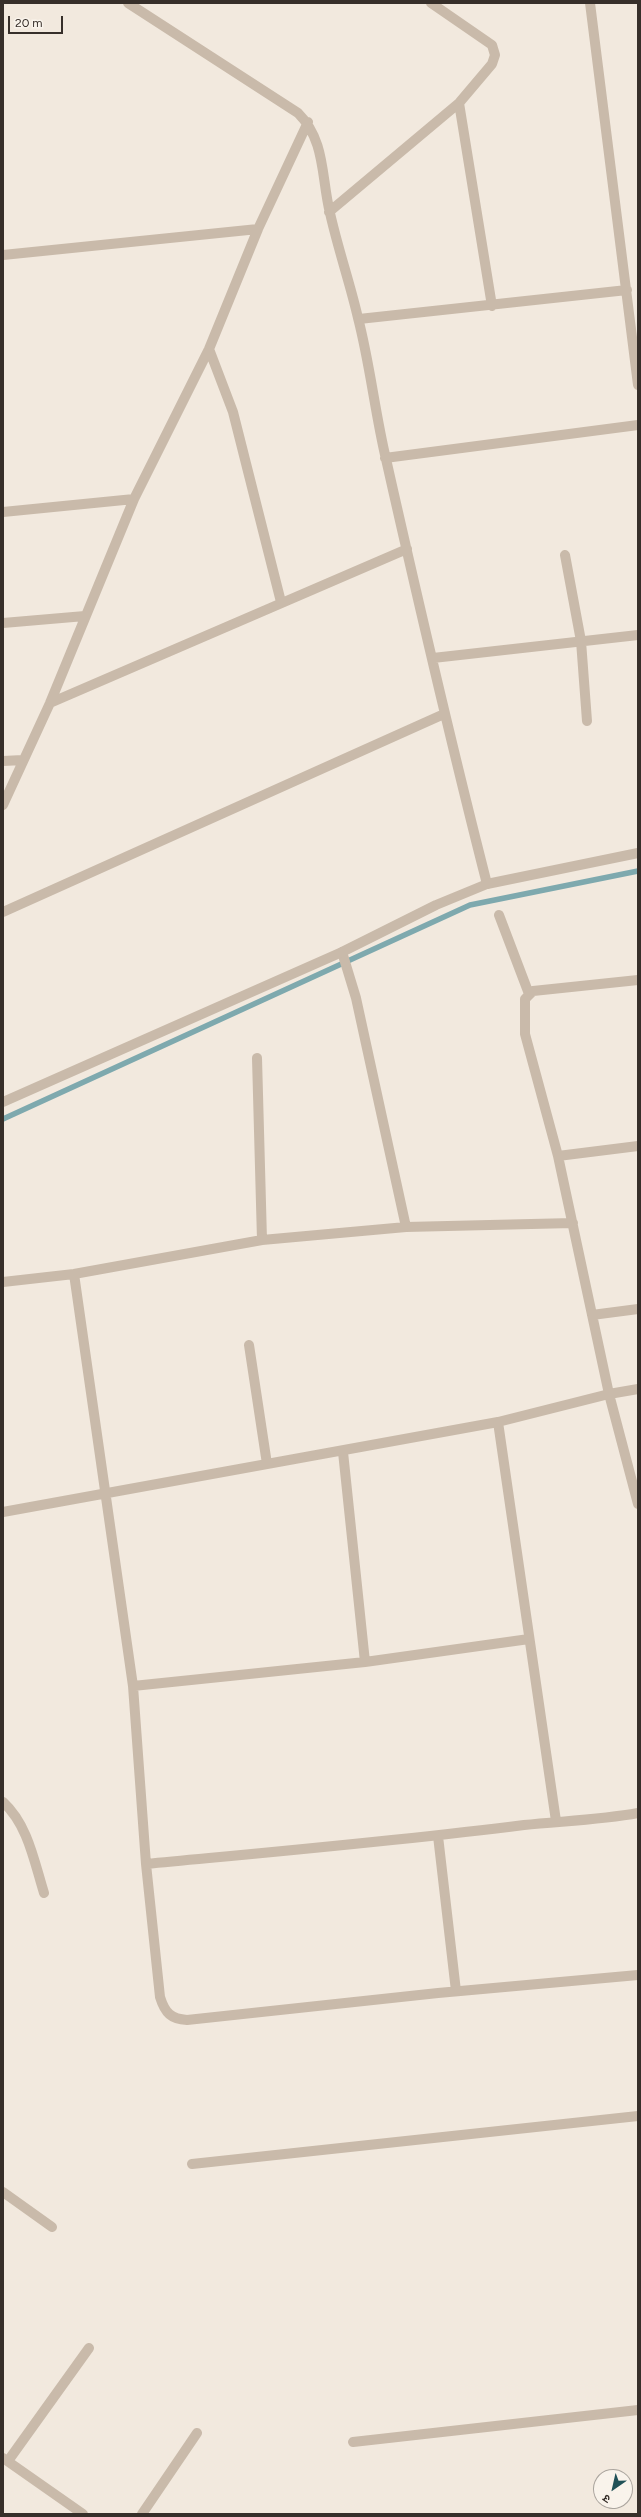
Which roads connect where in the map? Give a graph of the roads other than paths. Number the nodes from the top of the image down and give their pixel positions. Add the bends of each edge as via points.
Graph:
1 (128, 3) edge
2 (431, 3) edge
3 (590, 3) edge
4 (459, 103) junction
5 (308, 122) junction
6 (330, 212) junction
7 (258, 229) junction
8 (3, 255) edge
9 (627, 290) junction
10 (492, 306) junction
11 (359, 319) junction
12 (209, 349) junction
13 (638, 385) edge
14 (638, 425) edge
15 (386, 458) junction
16 (134, 499) junction
17 (3, 512) edge
18 (407, 549) junction
19 (565, 555) dead end
20 (281, 602) junction
21 (85, 616) junction
22 (3, 623) edge
23 (638, 635) edge
24 (580, 641) junction
25 (433, 658) junction
26 (50, 703) junction
27 (444, 714) junction
28 (588, 721) dead end
29 (23, 760) junction
30 (3, 761) edge
31 (3, 805) edge
32 (638, 853) edge
33 (487, 884) junction
34 (3, 912) edge
35 (499, 916) dead end
36 (343, 957) junction
37 (638, 980) edge
38 (529, 994) junction
39 (257, 1058) dead end
40 (3, 1102) edge
41 (638, 1146) edge
42 (558, 1156) junction
43 (573, 1223) junction
44 (406, 1228) junction
45 (262, 1240) junction
46 (74, 1274) junction
47 (3, 1282) edge
48 (638, 1309) edge
49 (592, 1315) junction
50 (249, 1345) dead end
51 (638, 1389) edge
52 (609, 1394) junction
53 (498, 1422) junction
54 (343, 1452) junction
55 (268, 1464) junction
56 (106, 1492) junction
57 (638, 1504) edge
58 (3, 1512) edge
59 (528, 1639) junction
60 (365, 1662) junction
61 (133, 1686) junction
62 (3, 1802) edge
63 (638, 1813) edge
64 (556, 1821) junction
65 (438, 1836) junction
66 (146, 1864) junction
67 (44, 1893) dead end
68 (638, 1975) edge
69 (456, 1991) junction
70 (638, 2116) edge
71 (192, 2164) dead end
72 (3, 2192) edge
73 (52, 2227) dead end
74 (88, 2348) dead end
75 (638, 2410) edge
76 (197, 2433) dead end
77 (353, 2442) dead end
78 (6, 2460) edge
79 (83, 2514) edge
80 (142, 2514) edge

1 - 5 street
2 - 4 street via 467,27 494,50 492,64
3 - 9 street
4 - 6 street
4 - 10 street
5 - 6 street via 320,148
5 - 7 street
6 - 11 street
7 - 8 street
7 - 12 street
9 - 10 street
9 - 13 street
10 - 11 street
11 - 15 street
12 - 16 street
12 - 20 street via 233,412
14 - 15 street
15 - 18 street
16 - 17 street
16 - 21 street
18 - 20 street
18 - 25 street
19 - 24 street
20 - 26 street
21 - 22 street
21 - 26 street
23 - 24 street
24 - 25 street
24 - 28 street
25 - 27 street
26 - 29 street
27 - 33 street
27 - 34 street
29 - 30 street
29 - 31 street
32 - 33 street
33 - 36 street via 436,905
35 - 38 street
36 - 40 street
36 - 44 street via 356,998
37 - 38 street via 551,989
38 - 42 street via 524,1006 525,1034
39 - 45 street
41 - 42 street
42 - 43 street
43 - 44 street
43 - 49 street
44 - 45 street
45 - 46 street
46 - 47 street
46 - 56 street
48 - 49 street
49 - 52 street
50 - 55 street
51 - 52 street
52 - 53 street
52 - 57 street
53 - 54 street
53 - 59 street
54 - 55 street
54 - 60 street
55 - 56 street
56 - 58 street
56 - 61 street
59 - 60 street
59 - 64 street
60 - 61 street
61 - 66 street
62 - 67 street via 22,1825
63 - 64 street via 604,1819
64 - 65 street
65 - 66 street
65 - 69 street
66 - 69 street via 160,1997 166,2012 176,2019
68 - 69 street
70 - 71 street
72 - 73 street
74 - 78 street
75 - 77 street
76 - 80 street
78 - 79 street

